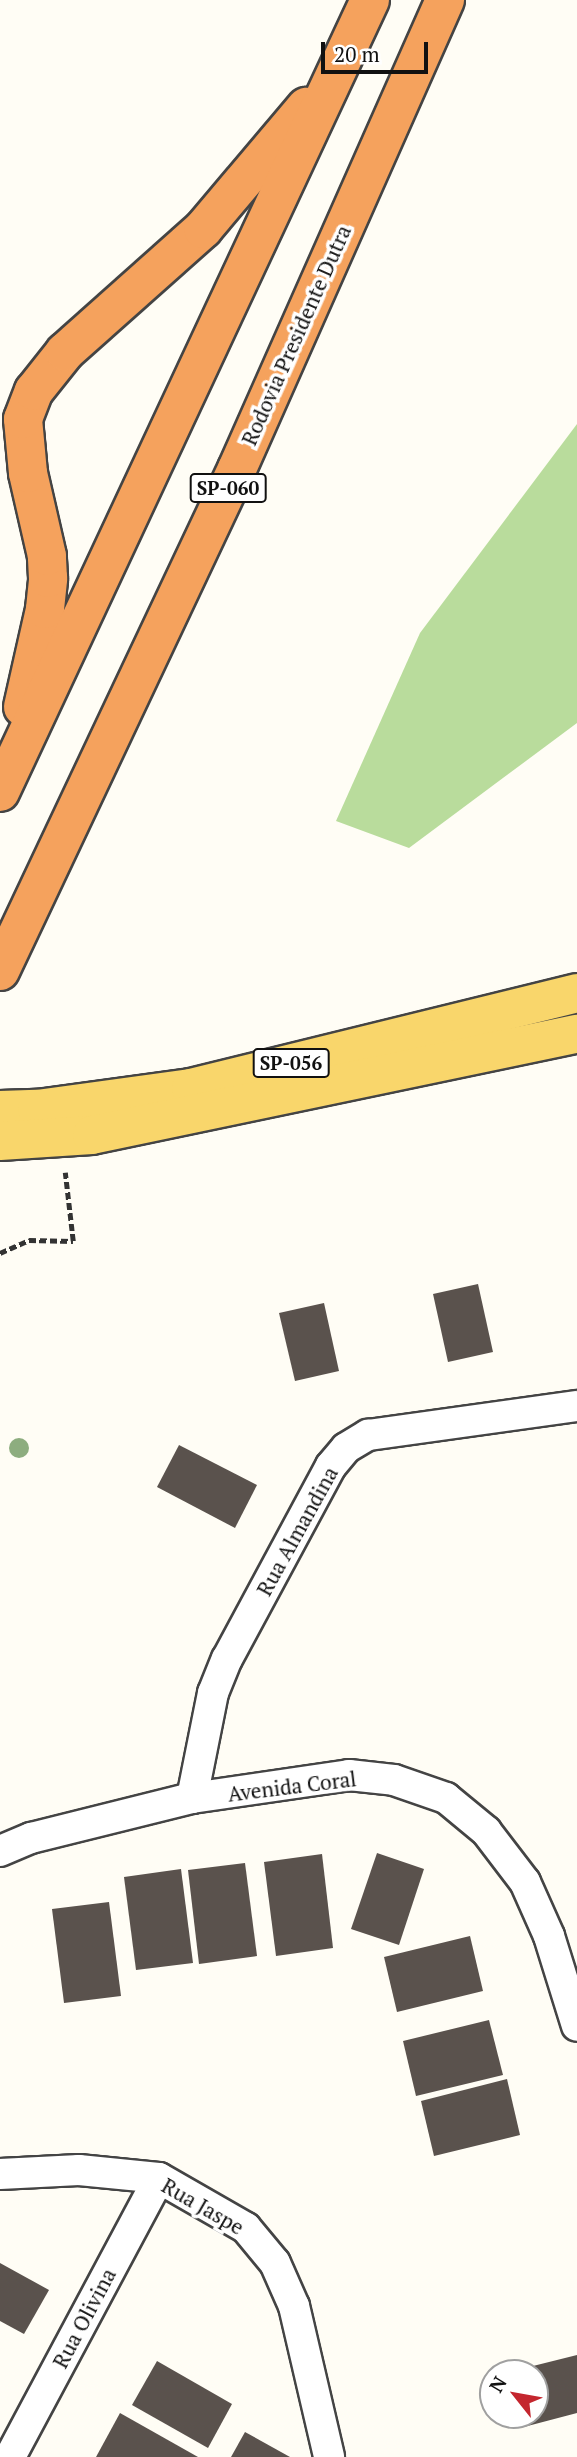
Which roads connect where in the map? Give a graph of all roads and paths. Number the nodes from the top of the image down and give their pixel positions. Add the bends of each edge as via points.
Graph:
1 (370, 0) edge
2 (444, 0) edge
3 (339, 68) junction
4 (12, 419) edge
5 (4, 784) edge
6 (0, 971) edge
7 (577, 993) edge
8 (577, 1034) edge
9 (0, 1110) edge
10 (0, 1140) edge
11 (53, 1171) dead end
12 (0, 1253) edge
13 (577, 1406) edge
14 (192, 1798) junction
15 (0, 1852) edge
16 (575, 2013) edge
17 (0, 2174) edge
18 (159, 2178) junction
19 (10, 2457) edge
20 (329, 2457) edge

1 - 3 highway
2 - 6 highway, Rodovia Presidente Dutra / SP-060 via 237,469
3 - 4 highway via 202,229 65,352
3 - 5 highway
4 - 5 highway via 28,472 48,578 45,609
7 - 9 main road, SP-056 via 191,1088
8 - 10 main road, SP-056 via 92,1135
11 - 12 path via 65,1170 73,1241 29,1241
13 - 14 street, Rua Almandina via 368,1435 346,1448 331,1466 227,1659 213,1693
14 - 15 street, Avenida Coral via 31,1838
14 - 16 street, Avenida Coral via 349,1775 394,1780 446,1798 486,1831 525,1882
17 - 18 street, Rua Jaspe via 79,2170
18 - 19 street, Rua Olivina
18 - 20 street, Rua Jaspe via 246,2228 275,2263 294,2306

